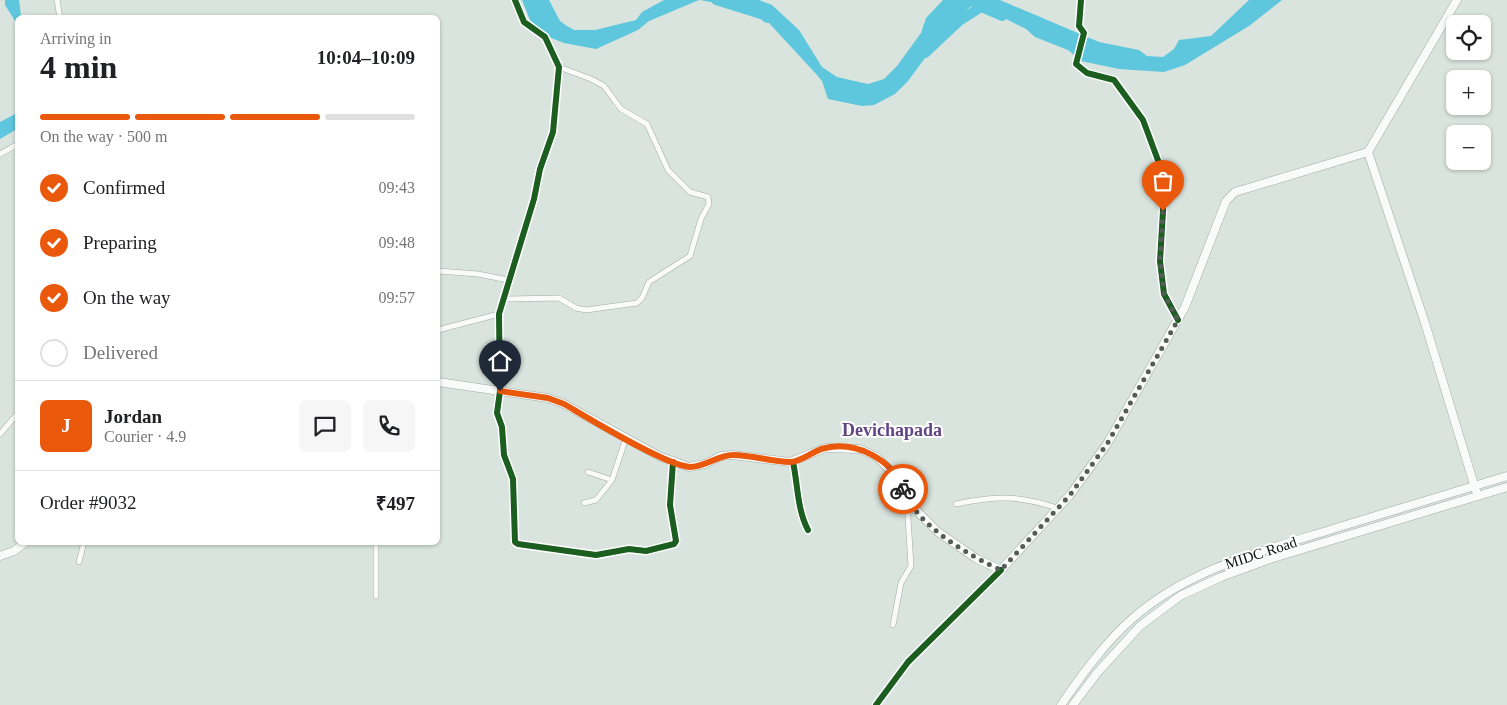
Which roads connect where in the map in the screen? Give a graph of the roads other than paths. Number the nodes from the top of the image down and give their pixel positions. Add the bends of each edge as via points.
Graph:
1 (57, 0) edge
2 (515, 0) edge
3 (1081, 0) edge
4 (1457, 0) edge
5 (60, 15) edge
6 (559, 67) junction
7 (15, 146) edge
8 (1368, 152) junction
9 (0, 154) edge
10 (440, 271) edge
11 (508, 280) junction
12 (503, 300) junction
13 (499, 314) junction
14 (1178, 320) junction
15 (440, 329) edge
16 (440, 382) edge
17 (500, 391) junction
18 (15, 416) edge
19 (0, 434) edge
20 (626, 438) junction
21 (673, 462) junction
22 (793, 462) junction
23 (588, 472) dead end
24 (1507, 476) edge
25 (612, 480) junction
26 (1474, 486) junction
27 (1507, 487) edge
28 (1477, 496) junction
29 (907, 501) junction
30 (584, 503) dead end
31 (956, 504) dead end
32 (1057, 508) junction
33 (808, 530) dead end
34 (22, 545) edge
35 (83, 545) edge
36 (376, 545) edge
37 (0, 556) edge
38 (79, 562) dead end
39 (1001, 570) junction
40 (376, 596) dead end
41 (893, 625) dead end
42 (876, 705) edge
43 (1061, 705) edge
44 (1073, 705) edge

1 - 5 street
2 - 6 street via 524,22 545,37
3 - 14 street via 1078,26 1084,33 1076,64 1087,73 1114,80 1143,120 1162,171 1160,261 1164,294
4 - 8 main road
6 - 11 street via 553,132
6 - 12 street via 600,83 621,109 646,124 668,170 690,192 708,197 709,204 690,256 648,282 637,303 586,310 559,298
7 - 9 street
8 - 14 main road via 1235,192 1226,201
8 - 26 main road
10 - 11 street
11 - 12 street
12 - 13 street
13 - 15 street
13 - 17 street
14 - 32 main road via 1107,444
16 - 17 main road
17 - 20 main road via 548,398
17 - 21 street via 498,416 504,455 513,479 514,538 518,544 596,555 674,544 670,498
18 - 19 street
20 - 21 main road
20 - 25 street
21 - 22 main road via 689,467 732,455
22 - 29 main road via 825,448 860,449 877,457 892,472
22 - 33 street via 799,503
23 - 25 street
24 - 26 main road, MIDC Road
25 - 30 street via 596,500
26 - 28 main road
26 - 43 main road, MIDC Road via 1217,567 1175,588 1133,618 1089,666
27 - 28 main road, MIDC Road
28 - 44 main road, MIDC Road via 1270,559 1180,596 1140,626 1096,673
29 - 39 main road via 938,532 977,559
29 - 41 street via 911,566 901,583
31 - 32 street via 1014,497
32 - 39 main road
34 - 37 main road
35 - 38 street
36 - 40 street
39 - 42 street via 908,662

